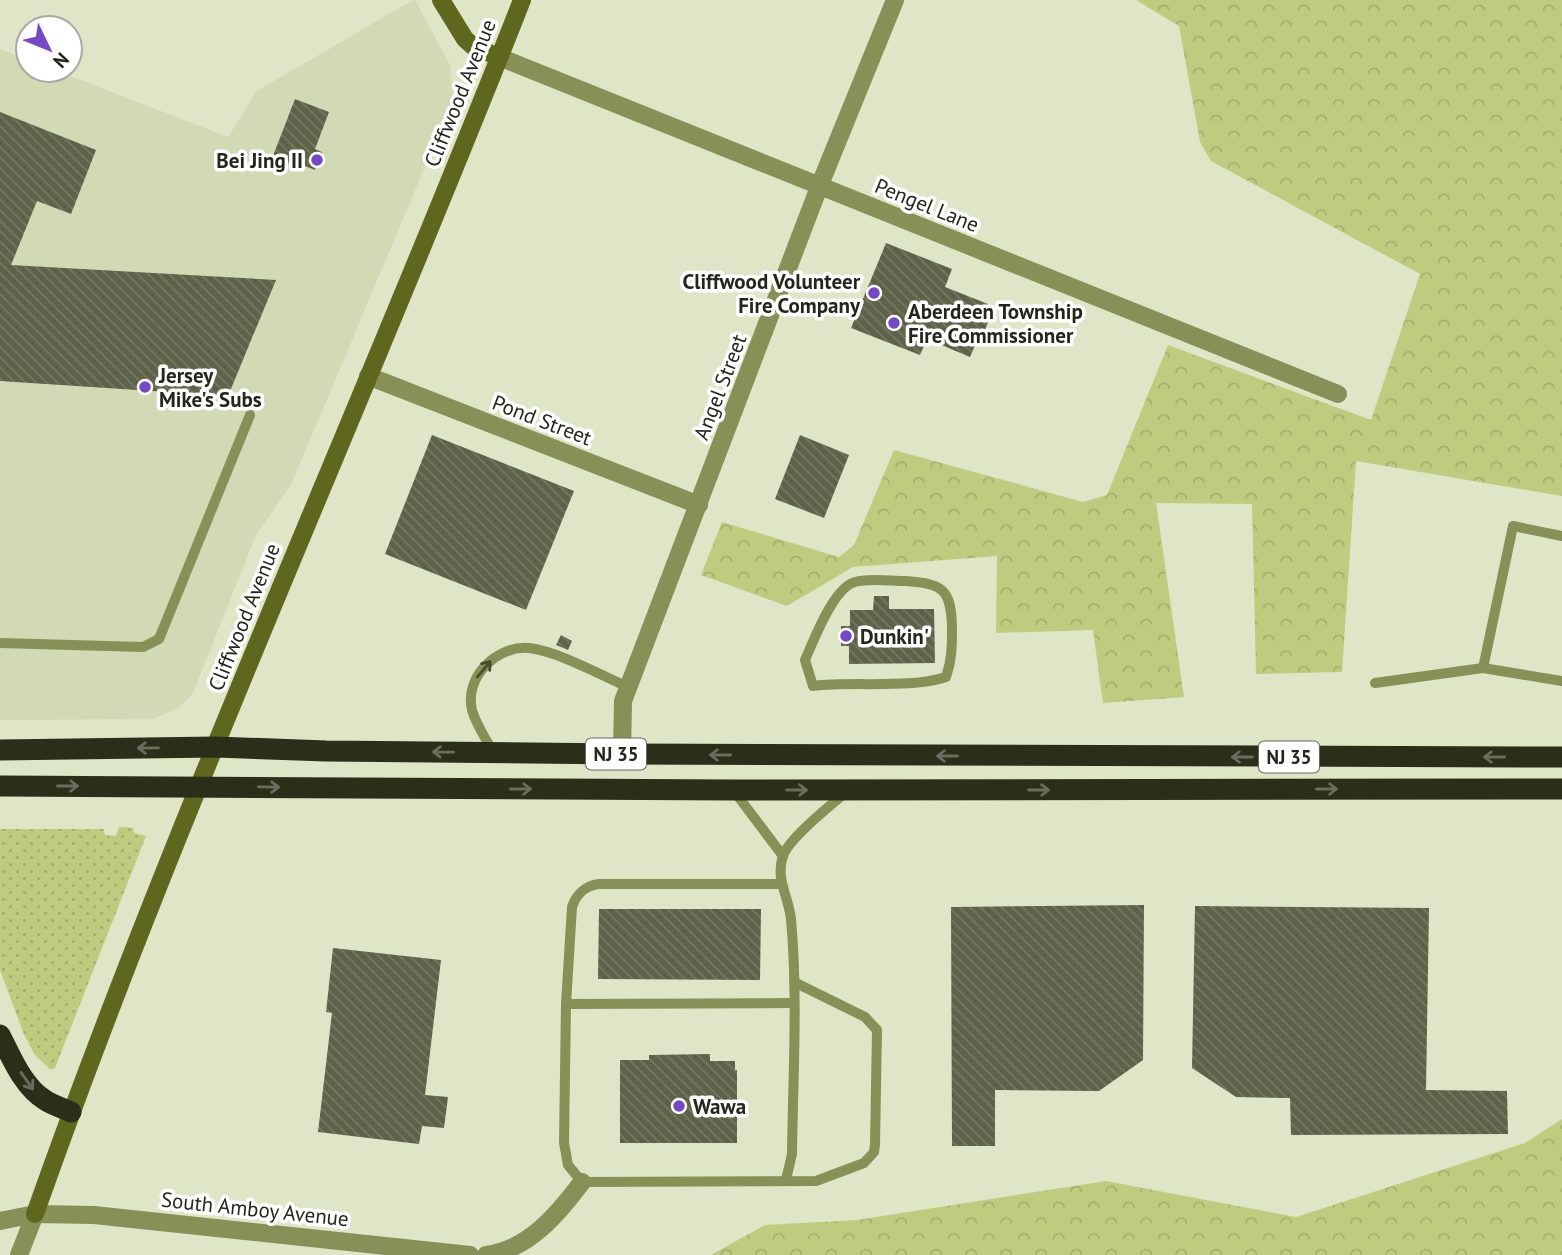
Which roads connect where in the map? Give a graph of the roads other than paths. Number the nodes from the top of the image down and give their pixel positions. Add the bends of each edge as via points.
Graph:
1 (441, 0) edge
2 (522, 0) edge
3 (895, 0) edge
4 (499, 57) junction
5 (819, 187) junction
6 (368, 376) junction
7 (1338, 394) dead end
8 (250, 415) dead end
9 (699, 505) junction
10 (1562, 536) edge
11 (0, 643) edge
12 (805, 660) joint
13 (1483, 668) junction
14 (1562, 681) edge
15 (1375, 684) dead end
16 (628, 687) junction
17 (216, 747) junction
18 (0, 750) edge
19 (494, 753) junction
20 (622, 754) junction
21 (1562, 757) edge
22 (0, 786) edge
23 (200, 786) junction
24 (1562, 789) edge
25 (733, 790) junction
26 (849, 790) junction
27 (783, 856) junction
28 (781, 884) junction
29 (794, 982) junction
30 (794, 1003) junction
31 (566, 1004) junction
32 (0, 1035) edge
33 (71, 1112) junction
34 (786, 1180) junction
35 (582, 1182) junction
36 (35, 1214) junction
37 (0, 1221) edge
38 (19, 1255) edge
39 (470, 1255) edge
40 (485, 1255) edge

1 - 4 main road via 465,39
2 - 4 main road, Cliffwood Avenue
3 - 5 street, Angel Street
4 - 5 street, Pengel Lane
4 - 6 main road, Cliffwood Avenue
5 - 7 street, Pengel Lane
5 - 9 street, Angel Street
6 - 9 street, Pond Street
6 - 17 main road, Cliffwood Avenue
8 - 11 lane via 159,639 143,647
9 - 16 street, Angel Street
10 - 13 lane via 1513,526
12 - 12 lane via 844,587 857,582 928,582 941,589 951,603 952,659 946,677 931,682 813,686
13 - 14 lane
13 - 15 lane
19 -> 16 lane via 471,707 478,675 499,653 531,648
16 - 20 street, Angel Street via 622,709
17 -> 18 highway, NJ 35
19 -> 17 highway, NJ 35
17 - 23 main road, Cliffwood Avenue
19 - 20 highway, NJ 35
21 -> 20 highway, NJ 35
22 -> 23 highway, NJ 35
23 -> 25 highway, NJ 35
23 - 33 main road, Cliffwood Avenue
26 -> 24 highway, NJ 35
25 -> 26 highway, NJ 35
25 - 27 lane
26 - 27 lane via 806,827
27 - 28 lane
28 - 29 lane via 791,915
28 - 31 lane via 589,886 572,907
29 - 30 lane
29 - 34 lane via 865,1017 877,1030 875,1145 864,1163 816,1181
30 - 31 lane
30 - 34 lane via 792,1154
31 - 35 lane via 565,1154
32 -> 33 highway via 35,1092
33 - 36 main road, Cliffwood Avenue
34 - 35 lane
35 - 40 street via 539,1230 508,1250
36 - 37 street, South Amboy Avenue
36 - 38 street, Cliffwood Avenue
36 - 39 street, South Amboy Avenue via 94,1214

